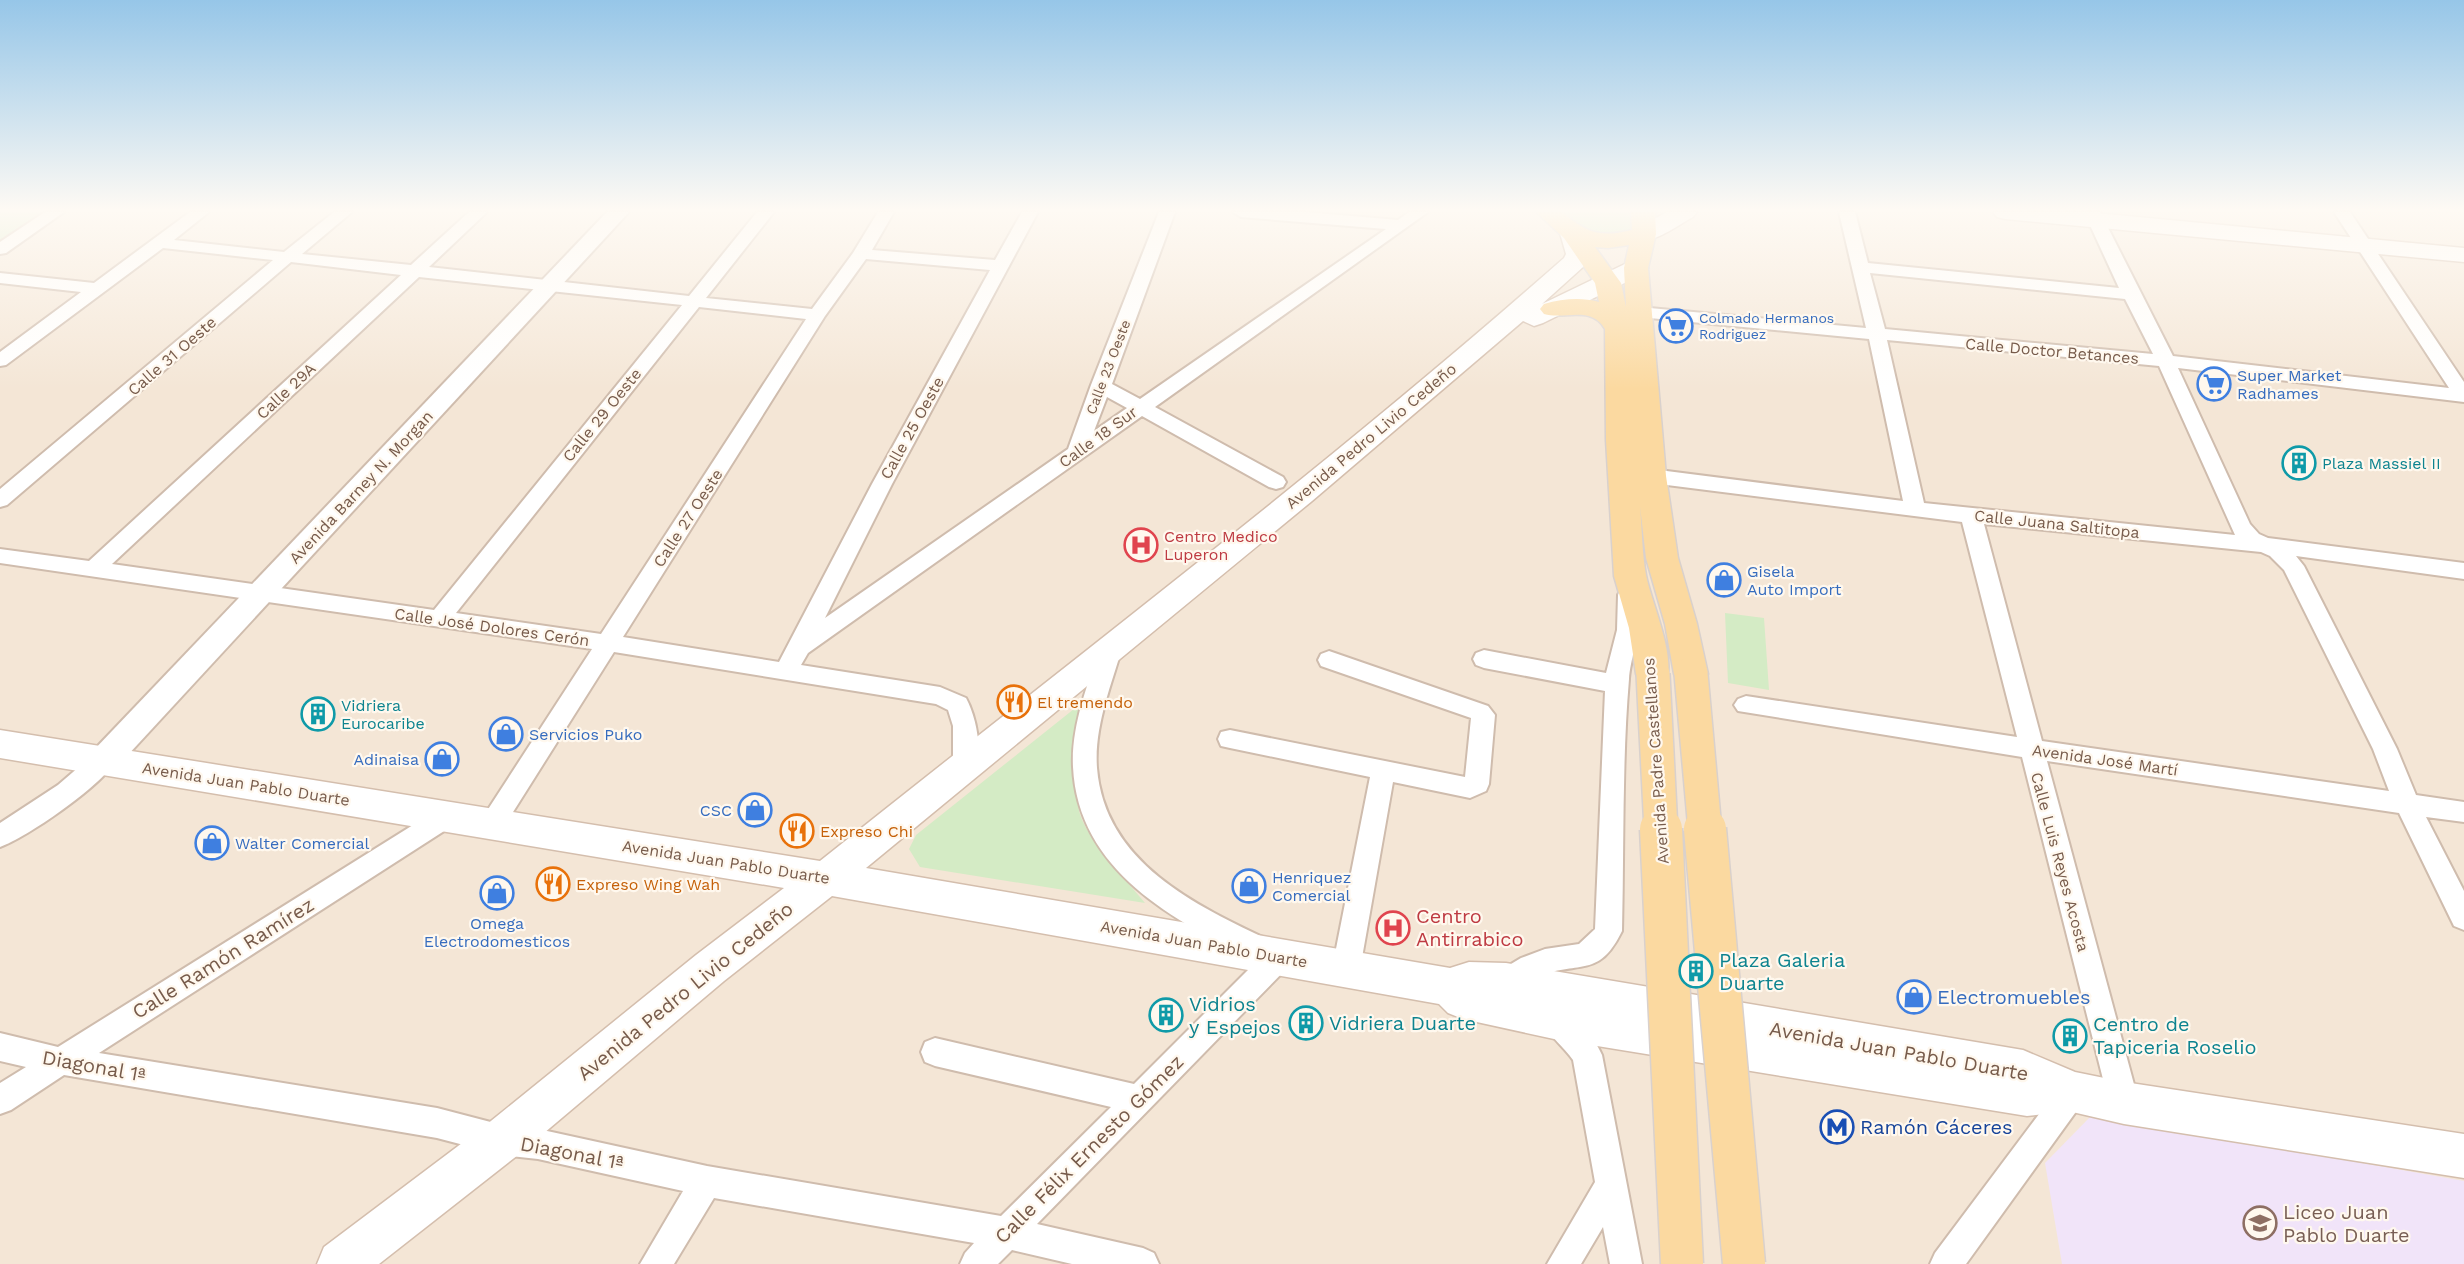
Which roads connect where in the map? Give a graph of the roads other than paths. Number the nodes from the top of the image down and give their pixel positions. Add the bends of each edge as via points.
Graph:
1 (122, 271) edge
2 (270, 271) edge
3 (415, 271) joint
4 (564, 271) edge
5 (718, 271) edge
6 (849, 271) edge
7 (998, 271) edge
8 (1144, 271) edge
9 (1335, 271) edge
10 (1564, 271) edge
11 (1599, 271) edge
12 (1630, 271) edge
13 (1636, 271) edge
14 (1861, 271) edge
15 (1900, 271) edge
16 (2120, 271) edge
17 (2382, 271) edge
18 (0, 278) edge
19 (1608, 283) junction
20 (550, 286) junction
21 (97, 289) junction
22 (2131, 294) junction
23 (693, 302) junction
24 (1553, 309) junction
25 (817, 315) junction
26 (1629, 321) junction
27 (1877, 335) junction
28 (1479, 346) junction
29 (0, 361) edge
30 (2166, 361) junction
31 (1100, 385) junction
32 (2464, 396) edge
33 (1140, 407) junction
34 (1076, 454) junction
35 (1651, 476) junction
36 (1276, 482) dead end
37 (0, 500) edge
38 (1915, 508) junction
39 (1971, 516) junction
40 (2267, 545) junction
41 (0, 556) edge
42 (94, 569) junction
43 (2464, 571) edge
44 (261, 593) junction
45 (438, 619) junction
46 (607, 643) junction
47 (800, 647) junction
48 (1111, 648) junction
49 (1484, 659) dead end
50 (1329, 660) dead end
51 (786, 670) junction
52 (1654, 677) junction
53 (1746, 705) dead end
54 (1230, 739) dead end
55 (3, 747) edge
56 (2030, 750) junction
57 (103, 761) junction
58 (965, 766) junction
59 (1383, 772) junction
60 (2407, 804) junction
61 (2464, 812) edge
62 (446, 817) junction
63 (492, 824) junction
64 (0, 836) edge
65 (826, 878) junction
66 (2464, 918) edge
67 (1278, 958) junction
68 (1346, 969) junction
69 (1506, 982) junction
70 (1450, 987) junction
71 (1554, 1020) junction
72 (0, 1047) edge
73 (935, 1052) dead end
74 (60, 1061) junction
75 (2073, 1092) junction
76 (1139, 1099) junction
77 (0, 1100) edge
78 (2124, 1103) junction
79 (502, 1140) junction
80 (2464, 1156) edge
81 (707, 1181) junction
82 (1611, 1185) junction
83 (1006, 1233) junction
84 (341, 1264) edge
85 (656, 1264) edge
86 (976, 1264) edge
87 (1143, 1264) edge
88 (1563, 1264) edge
89 (1626, 1264) edge
90 (1682, 1264) edge
91 (1744, 1264) edge
92 (1946, 1264) edge

1 - 21 street
2 - 37 street, Calle 31 Oeste
3 - 20 street
3 - 42 street, Calle 29A
4 - 20 street, Avenida Barney N. Morgan
5 - 23 street, Calle 29 Oeste
6 - 25 street, Calle 27 Oeste
7 - 47 street, Calle 25 Oeste via 882,484
8 - 31 street, Calle 23 Oeste
9 - 33 street, Calle 18 Sur
10 - 28 main road, Avenida Pedro Livio Cedeño
11 - 19 main road, Avenida Padre Castellanos
12 - 19 main road
13 - 26 main road, Avenida Padre Castellanos
14 - 27 street
15 - 22 street
16 - 22 street
17 - 32 street
18 - 21 street
19 - 24 main road
19 - 26 main road, Avenida Padre Castellanos
20 - 23 street
20 - 44 street, Avenida Barney N. Morgan
21 - 29 street
22 - 30 street
23 - 25 street
23 - 45 street, Calle 29 Oeste
24 - 26 main road via 1575,304
24 - 28 main road
25 - 46 street, Calle 27 Oeste
26 - 27 street, Calle Doctor Betances
26 - 35 main road, Avenida Padre Castellanos
26 - 52 main road, Avenida Padre Castellanos via 1620,440 1630,576
27 - 30 street, Calle Doctor Betances
27 - 38 street
28 - 48 main road, Avenida Pedro Livio Cedeño
30 - 32 street, Calle Doctor Betances
30 - 40 street via 2241,528 2252,539
31 - 33 street
31 - 34 street, Calle 23 Oeste
33 - 34 street, Calle 18 Sur
33 - 36 street
34 - 47 street, Calle 18 Sur
35 - 38 street, Calle Juana Saltitopa
35 - 52 main road, Avenida Padre Castellanos via 1662,558 1681,624
38 - 39 street, Calle Juana Saltitopa
39 - 40 street, Calle Juana Saltitopa
39 - 56 street, Calle Luis Reyes Acosta
40 - 43 street, Calle Juana Saltitopa
40 - 60 street via 2278,550 2293,566 2385,749
41 - 42 street, Calle José Dolores Cerón
42 - 44 street, Calle José Dolores Cerón
44 - 45 street, Calle José Dolores Cerón
44 - 57 street, Avenida Barney N. Morgan
45 - 46 street, Calle José Dolores Cerón
46 - 51 street, Calle José Dolores Cerón
46 - 63 street, Calle 27 Oeste
47 - 51 street, Calle 18 Sur
48 - 58 main road, Avenida Pedro Livio Cedeño
48 - 67 street via 1091,716 1085,768 1092,812 1107,841 1132,872 1196,918
49 - 52 street
50 - 59 street via 1483,715 1474,787
51 - 58 street, Calle José Dolores Cerón via 940,696 958,704 965,726
52 - 69 street via 1608,931 1602,944 1580,957 1536,964
52 - 90 main road, Avenida Padre Castellanos, bridge
52 - 91 main road, Avenida Padre Castellanos, bridge
53 - 56 street, Avenida José Martí
54 - 59 street
55 - 57 main road, Avenida Juan Pablo Duarte
56 - 60 street, Avenida José Martí
56 - 78 street, Calle Luis Reyes Acosta
57 - 62 main road, Avenida Juan Pablo Duarte
57 - 64 street via 47,808
58 - 65 main road, Avenida Pedro Livio Cedeño
59 - 68 street
60 - 61 street, Avenida José Martí
60 - 66 street
62 - 63 main road, Avenida Juan Pablo Duarte
62 - 74 street, Calle Ramón Ramírez
63 - 65 main road, Avenida Juan Pablo Duarte
65 - 67 main road, Avenida Juan Pablo Duarte
65 - 79 main road, Avenida Pedro Livio Cedeño
67 - 68 main road, Avenida Juan Pablo Duarte
67 - 76 street, Calle Félix Ernesto Gómez
68 - 70 main road, Avenida Juan Pablo Duarte
69 - 70 main road, Avenida Juan Pablo Duarte via 1469,980
69 - 75 main road, Avenida Juan Pablo Duarte via 2023,1070
70 - 71 main road, Avenida Juan Pablo Duarte via 1463,1000
71 - 75 main road, Avenida Juan Pablo Duarte via 2026,1095
71 - 82 street via 1573,1035 1587,1054
72 - 74 street, Diagonal 1ª
73 - 76 street
74 - 77 street, Calle Ramón Ramírez
74 - 79 street, Diagonal 1ª via 437,1123
75 - 78 main road
75 - 92 street
76 - 83 street, Calle Félix Ernesto Gómez
78 - 80 main road
79 - 81 street, Diagonal 1ª via 538,1144
79 - 84 main road, Avenida Pedro Livio Cedeño
81 - 83 street, Diagonal 1ª
81 - 85 street
82 - 88 street
82 - 89 street
83 - 86 street, Calle Félix Ernesto Gómez
83 - 87 street, Diagonal 1ª

